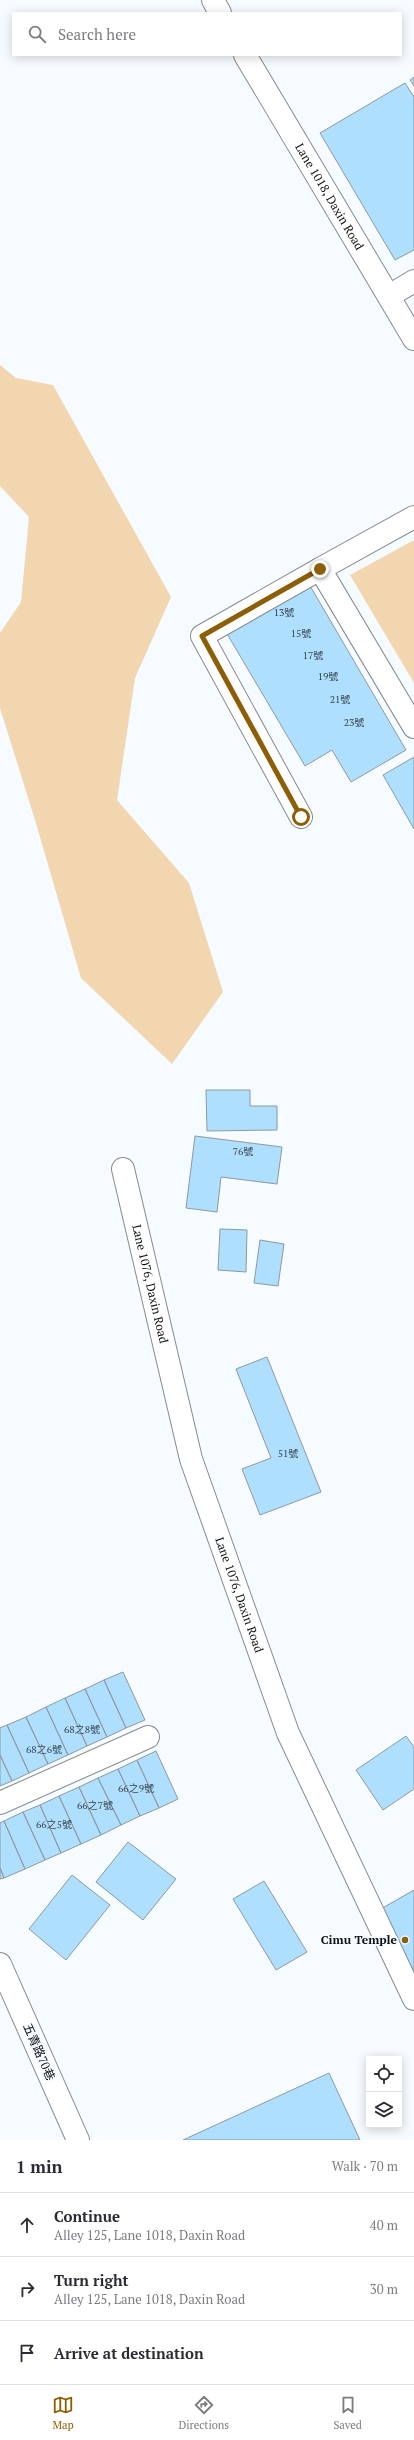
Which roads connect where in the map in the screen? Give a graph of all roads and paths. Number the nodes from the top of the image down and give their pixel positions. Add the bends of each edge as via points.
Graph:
1 (213, 0) edge
2 (219, 12) edge
3 (246, 56) edge
4 (414, 282) edge
5 (388, 296) junction
6 (414, 339) edge
7 (414, 517) edge
8 (320, 569) junction
9 (414, 726) edge
10 (301, 817) dead end
11 (123, 1170) dead end
12 (148, 1737) dead end
13 (0, 1803) edge
14 (0, 1964) edge
15 (414, 1999) edge
16 (78, 2140) edge

1 - 2 street
3 - 5 street, Lane 1018, Daxin Road
4 - 5 street
5 - 6 street, Lane 1018, Daxin Road
7 - 8 street
8 - 9 street
8 - 10 street via 202,636
11 - 15 street, Lane 1076, Daxin Road via 190,1459 288,1733
12 - 13 street
14 - 16 street, 五青路70巷

